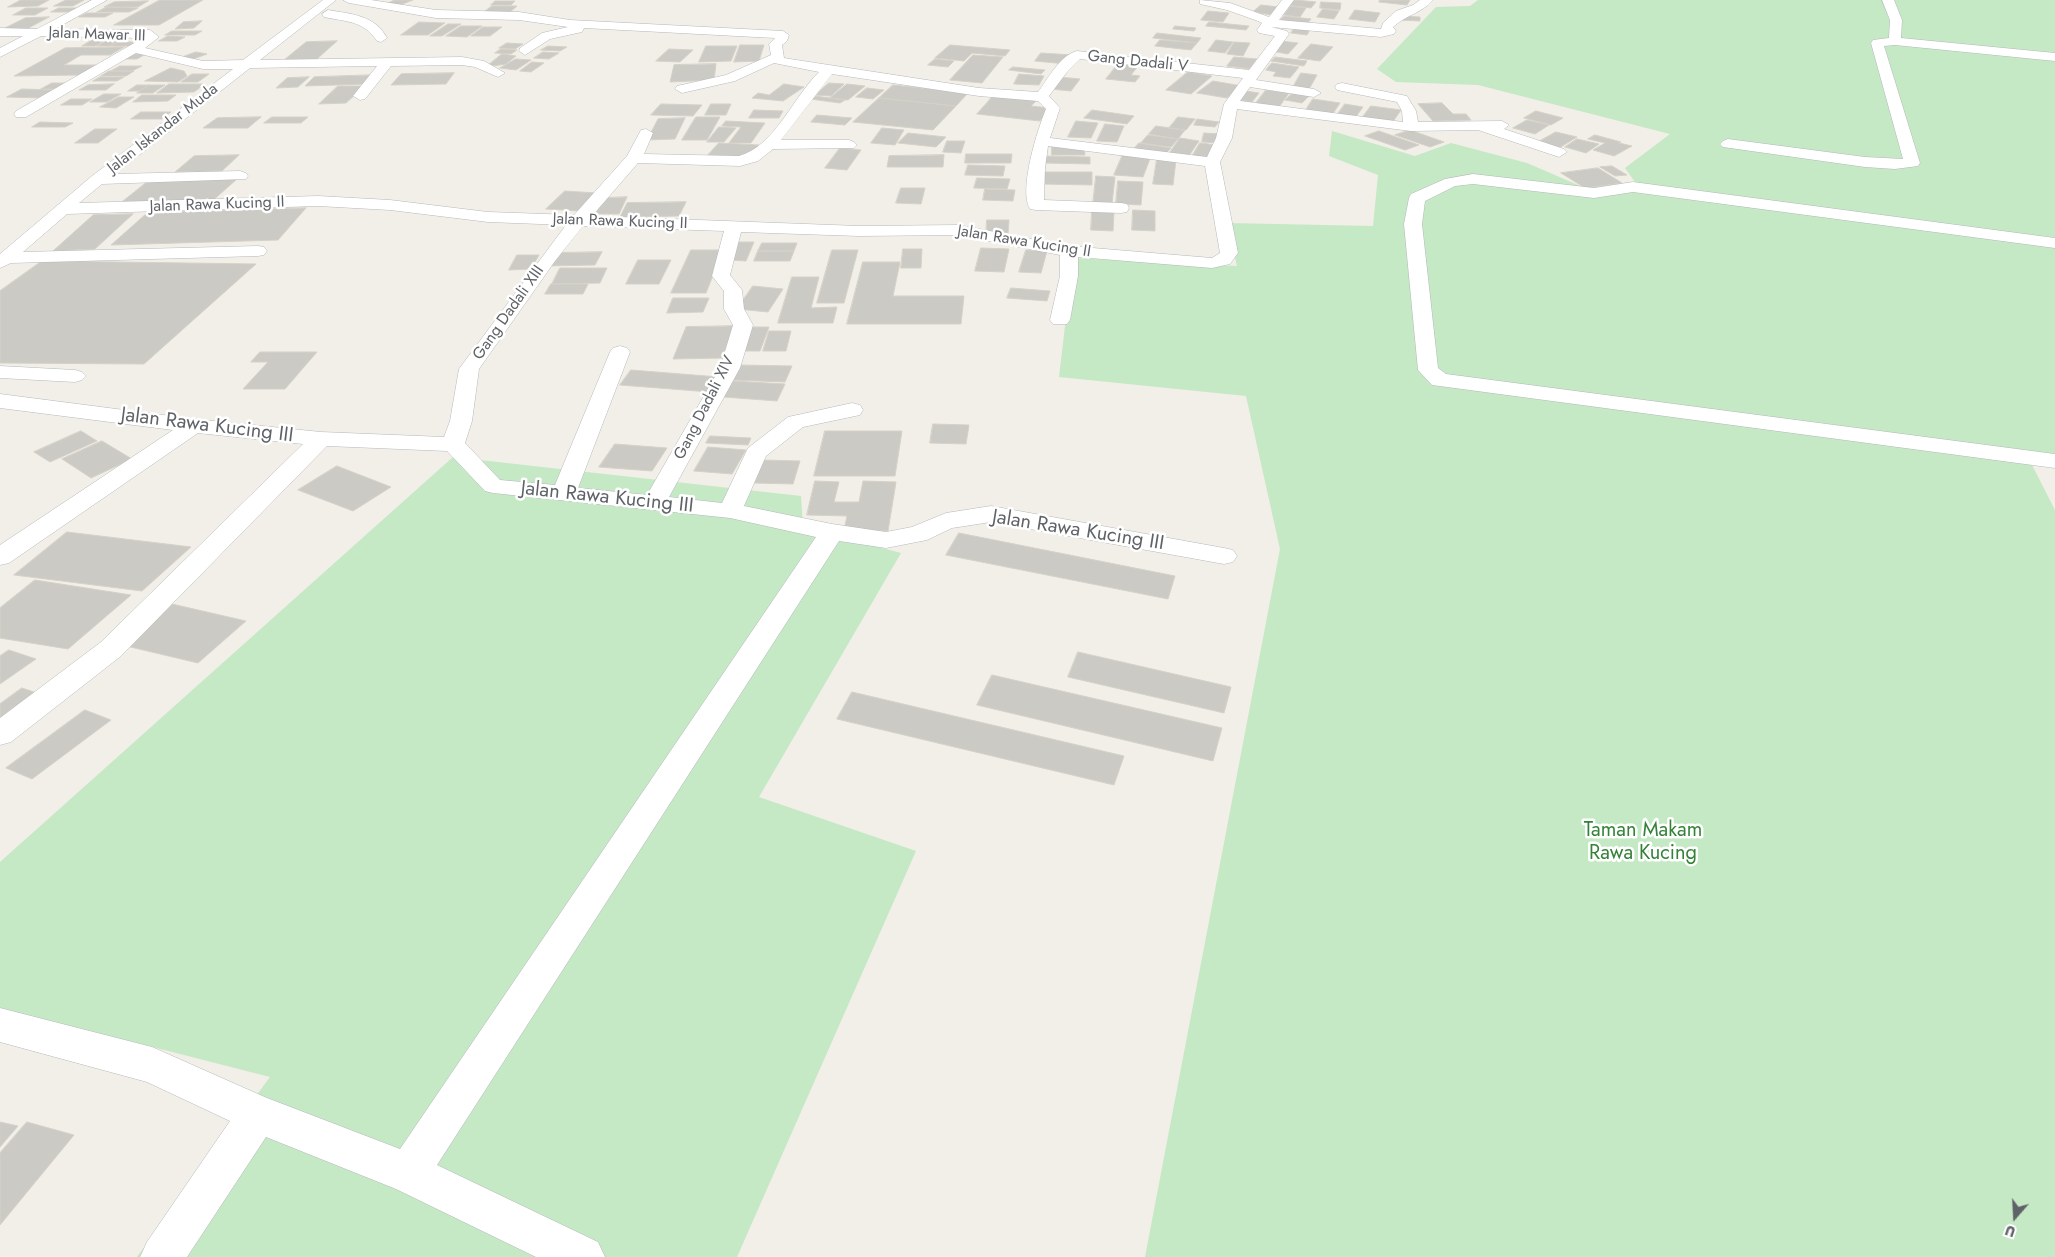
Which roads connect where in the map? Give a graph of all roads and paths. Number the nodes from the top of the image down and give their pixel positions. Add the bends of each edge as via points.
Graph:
1 (101, 0) edge
2 (330, 0) edge
3 (349, 0) edge
4 (1288, 0) edge
5 (1427, 0) edge
6 (1888, 0) edge
7 (1204, 2) dead end
8 (530, 5) dead end
9 (314, 12) junction
10 (519, 16) junction
11 (1271, 22) junction
12 (570, 24) junction
13 (0, 32) edge
14 (40, 32) junction
15 (1895, 36) junction
16 (381, 38) dead end
17 (134, 49) junction
18 (525, 51) dead end
19 (0, 53) edge
20 (2054, 56) edge
21 (776, 57) junction
22 (387, 62) junction
23 (242, 66) junction
24 (829, 69) junction
25 (498, 73) dead end
26 (1250, 79) junction
27 (1342, 87) dead end
28 (682, 89) dead end
29 (1314, 93) dead end
30 (360, 96) dead end
31 (1042, 97) junction
32 (1231, 104) junction
33 (22, 114) dead end
34 (1502, 125) dead end
35 (1411, 127) junction
36 (1483, 128) junction
37 (646, 133) dead end
38 (1041, 141) junction
39 (768, 144) junction
40 (1728, 144) dead end
41 (849, 146) dead end
42 (1559, 152) dead end
43 (634, 158) junction
44 (1212, 162) junction
45 (240, 176) dead end
46 (98, 179) junction
47 (1122, 208) dead end
48 (58, 214) junction
49 (578, 220) junction
50 (70, 226) dead end
51 (734, 226) junction
52 (55, 239) dead end
53 (2055, 243) edge
54 (258, 251) dead end
55 (1070, 251) junction
56 (33, 257) junction
57 (3, 260) edge
58 (1060, 320) dead end
59 (620, 352) dead end
60 (0, 372) edge
61 (75, 376) dead end
62 (0, 401) edge
63 (852, 410) dead end
64 (194, 426) junction
65 (321, 439) junction
66 (453, 444) junction
67 (2055, 461) edge
68 (564, 493) junction
69 (654, 503) junction
70 (730, 511) junction
71 (832, 532) junction
72 (0, 556) edge
73 (1224, 556) dead end
74 (0, 734) edge
75 (0, 1025) edge
76 (258, 1114) junction
77 (408, 1174) junction
78 (162, 1257) edge
79 (583, 1257) edge

1 - 14 street
2 - 9 street, Jalan Iskandar Muda
3 - 10 street via 436,14
4 - 11 street
5 - 11 street via 1400,14 1387,26 1390,31 1382,33
6 - 15 street via 1896,20
7 - 11 street via 1238,8
8 - 10 street
9 - 16 street via 362,20 379,32
9 - 23 street, Jalan Iskandar Muda
10 - 12 street
11 - 26 street via 1263,30 1283,34
12 - 18 street via 579,28 546,36
12 - 21 street via 783,35 775,44
13 - 14 street, Jalan Mawar III
14 - 17 street, Jalan Mawar III via 150,34 152,37
14 - 19 street
15 - 20 street
15 - 40 street via 1877,43 1912,163 1865,162
17 - 23 street, Jalan Mawar III via 203,65
17 - 33 street
21 - 24 street via 789,63
21 - 28 street via 717,84
22 - 23 street, Jalan Mawar III
22 - 25 street, Jalan Mawar III via 462,61 479,64
22 - 30 street
23 - 46 street, Jalan Iskandar Muda
24 - 31 street via 979,92
24 - 39 street via 819,77 804,101
26 - 29 street
26 - 31 street, Gang Dadali V via 1076,55
26 - 32 street
27 - 35 street via 1402,99 1409,111
31 - 38 street via 1053,108
32 - 35 street
32 - 44 street via 1224,138
34 - 36 street
35 - 36 street
36 - 42 street
37 - 43 street, Gang Dadali XIII
38 - 44 street
38 - 47 street via 1034,181 1036,205
39 - 41 street
39 - 43 street via 757,157 748,161
43 - 49 street, Gang Dadali XIII
44 - 55 street, Jalan Rawa Kucing II via 1229,253 1224,260 1212,263 1175,261
45 - 46 street
46 - 48 street, Jalan Iskandar Muda
48 - 49 street, Jalan Rawa Kucing II via 318,201 390,205 488,217
48 - 50 street via 78,220
48 - 57 street, Jalan Iskandar Muda
49 - 51 street, Jalan Rawa Kucing II
49 - 66 street, Gang Dadali XIII via 469,369 461,420
51 - 55 street, Jalan Rawa Kucing II via 859,231 958,230
51 - 69 street, Gang Dadali XIV via 721,276 733,290 734,309 743,325 730,368
52 - 56 street
53 - 67 street via 1633,186 1594,193 1472,179 1451,182 1417,198 1413,224 1428,370 1440,380
54 - 56 street
55 - 58 street via 1069,276
56 - 57 street
59 - 68 street
60 - 61 street
62 - 64 street, Jalan Rawa Kucing III
63 - 70 street via 796,422 756,454
64 - 65 street, Jalan Rawa Kucing III
64 - 72 street
65 - 66 street, Jalan Rawa Kucing III
65 - 74 street via 111,649
66 - 68 street, Jalan Rawa Kucing III via 493,486
68 - 69 street, Jalan Rawa Kucing III
69 - 70 street, Jalan Rawa Kucing III
70 - 71 street, Jalan Rawa Kucing III
71 - 73 street, Jalan Rawa Kucing III via 886,540 918,534 946,521 991,514
71 - 77 street
75 - 76 street via 152,1065
76 - 77 street
76 - 78 street
77 - 79 street

